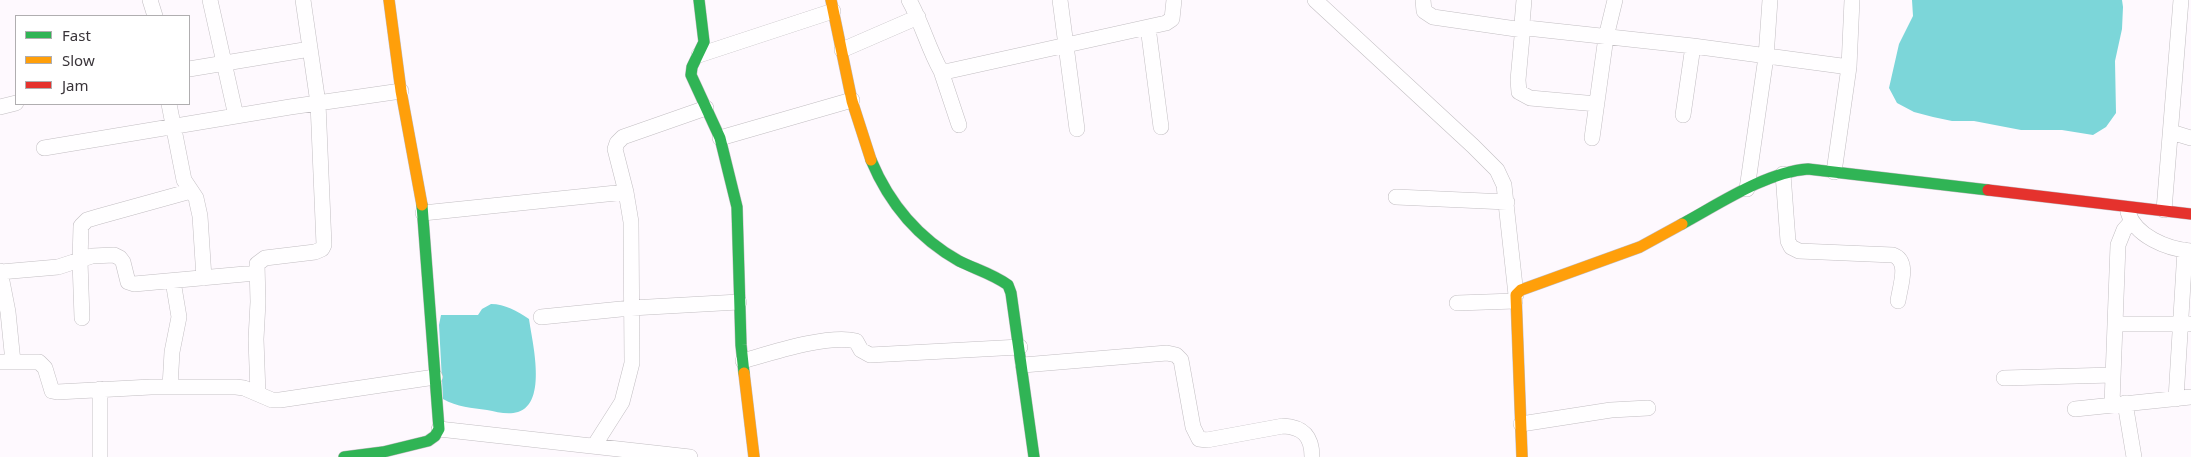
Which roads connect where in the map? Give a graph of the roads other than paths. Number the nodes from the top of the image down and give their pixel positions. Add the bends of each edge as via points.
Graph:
1 (150, 0) edge
2 (210, 0) edge
3 (303, 0) edge
4 (390, 0) edge
5 (699, 0) edge
6 (909, 0) edge
7 (1060, 0) edge
8 (1174, 0) edge
9 (1315, 0) edge
10 (1424, 0) edge
11 (1524, 0) edge
12 (1615, 0) edge
13 (1770, 0) edge
14 (1852, 0) edge
15 (2181, 0) edge
16 (832, 5) edge
17 (155, 15) edge
18 (918, 16) junction
19 (1148, 27) junction
20 (1523, 28) junction
21 (1606, 37) junction
22 (1066, 45) junction
23 (1693, 46) junction
24 (310, 48) junction
25 (842, 50) junction
26 (700, 55) junction
27 (1766, 57) junction
28 (2184, 59) edge
29 (224, 62) junction
30 (1848, 67) junction
31 (190, 69) edge
32 (941, 71) junction
33 (401, 91) junction
34 (852, 100) junction
35 (15, 103) edge
36 (318, 103) junction
37 (1597, 104) junction
38 (169, 105) edge
39 (0, 107) edge
40 (706, 108) junction
41 (1682, 115) dead end
42 (236, 116) junction
43 (959, 125) dead end
44 (173, 127) junction
45 (1160, 127) dead end
46 (1077, 129) dead end
47 (2171, 132) junction
48 (720, 138) junction
49 (1592, 138) dead end
50 (2191, 138) edge
51 (44, 148) dead end
52 (1834, 172) junction
53 (1783, 174) junction
54 (1747, 189) junction
55 (191, 191) junction
56 (626, 192) junction
57 (1396, 198) dead end
58 (1507, 202) junction
59 (2126, 206) junction
60 (2164, 210) junction
61 (423, 213) junction
62 (2191, 214) edge
63 (2131, 222) junction
64 (2188, 251) edge
65 (80, 262) junction
66 (0, 272) edge
67 (256, 273) junction
68 (204, 278) junction
69 (173, 281) junction
70 (1515, 298) junction
71 (1898, 301) dead end
72 (739, 302) junction
73 (1457, 302) dead end
74 (631, 308) junction
75 (541, 317) dead end
76 (82, 318) dead end
77 (2115, 324) junction
78 (2186, 324) edge
79 (1020, 347) junction
80 (743, 361) junction
81 (6, 362) edge
82 (1023, 365) junction
83 (2114, 375) junction
84 (435, 378) junction
85 (2004, 378) dead end
86 (170, 387) junction
87 (100, 390) junction
88 (258, 394) junction
89 (2184, 398) edge
90 (2119, 404) junction
91 (1648, 408) dead end
92 (2075, 409) dead end
93 (1521, 424) junction
94 (439, 429) junction
95 (594, 446) junction
96 (613, 453) edge
97 (383, 455) edge
98 (100, 457) edge
99 (344, 457) edge
100 (690, 457) edge
101 (754, 457) edge
102 (1034, 457) edge
103 (1312, 457) edge
104 (1522, 457) edge
105 (2134, 457) edge

1 - 17 street
2 - 29 street
3 - 24 street
4 - 33 street
5 - 26 street via 704,40
6 - 18 street
7 - 22 street
8 - 19 street via 1172,19
9 - 58 street via 1497,170
10 - 20 street via 1424,11 1433,17
11 - 20 street
12 - 21 street
13 - 27 street
14 - 30 street
15 - 28 street
16 - 25 street
16 - 26 street
18 - 25 street
18 - 32 street
19 - 22 street
19 - 45 street
20 - 21 street
20 - 37 street via 1519,92 1530,98
21 - 23 street
21 - 37 street
22 - 32 street
22 - 46 street
23 - 27 street
23 - 41 street
24 - 29 street
24 - 36 street
25 - 34 street
26 - 40 street via 691,68 691,75
27 - 30 street
27 - 54 street
28 - 47 street
29 - 31 street
29 - 42 street
30 - 52 street
32 - 43 street
33 - 36 street
33 - 61 street
34 - 48 street
34 - 79 street via 877,172 889,198 906,219 950,255 1008,285 1015,307
35 - 39 street
36 - 42 street
36 - 67 street via 324,245 315,252 260,260
37 - 49 street
38 - 44 street
40 - 48 street
40 - 56 street via 623,137 617,143 615,150
42 - 44 street
44 - 51 street
44 - 55 street via 184,180
47 - 50 street
47 - 60 street
48 - 72 street via 737,207
52 - 53 street via 1800,169
52 - 59 street
53 - 54 street
53 - 71 street via 1790,248 1900,258 1902,271
54 - 70 street via 1640,246 1521,290
55 - 65 street via 87,220 81,226
55 - 68 street via 200,216
56 - 61 street
56 - 74 street via 631,222
57 - 58 street
58 - 70 street
59 - 60 street
59 - 63 street
60 - 62 street
61 - 84 street
63 - 64 street via 2143,234
63 - 77 street via 2118,245
64 - 78 street
65 - 66 street
65 - 69 street via 92,256 114,255 123,262 130,284
65 - 76 street
66 - 81 street via 8,312
67 - 68 street
67 - 88 street
68 - 69 street
69 - 86 street via 179,317
70 - 73 street
70 - 93 street
72 - 74 street
72 - 80 street
74 - 75 street
74 - 95 street via 630,378 618,409
77 - 78 street
77 - 83 street
78 - 89 street
79 - 80 street via 870,355 865,354 856,341 842,339 803,345
79 - 82 street
80 - 101 street
81 - 87 street via 42,364 52,391
82 - 102 street
82 - 103 street via 1176,355 1181,360 1193,427 1199,438 1207,440 1282,426 1294,427 1306,432
83 - 85 street
83 - 90 street
84 - 88 street via 280,400
84 - 94 street
86 - 87 street
86 - 88 street via 244,388
87 - 98 street
89 - 90 street
90 - 92 street
90 - 105 street
91 - 93 street via 1611,410
93 - 104 street
94 - 95 street
94 - 97 street via 428,440
95 - 96 street
96 - 100 street
97 - 99 street

